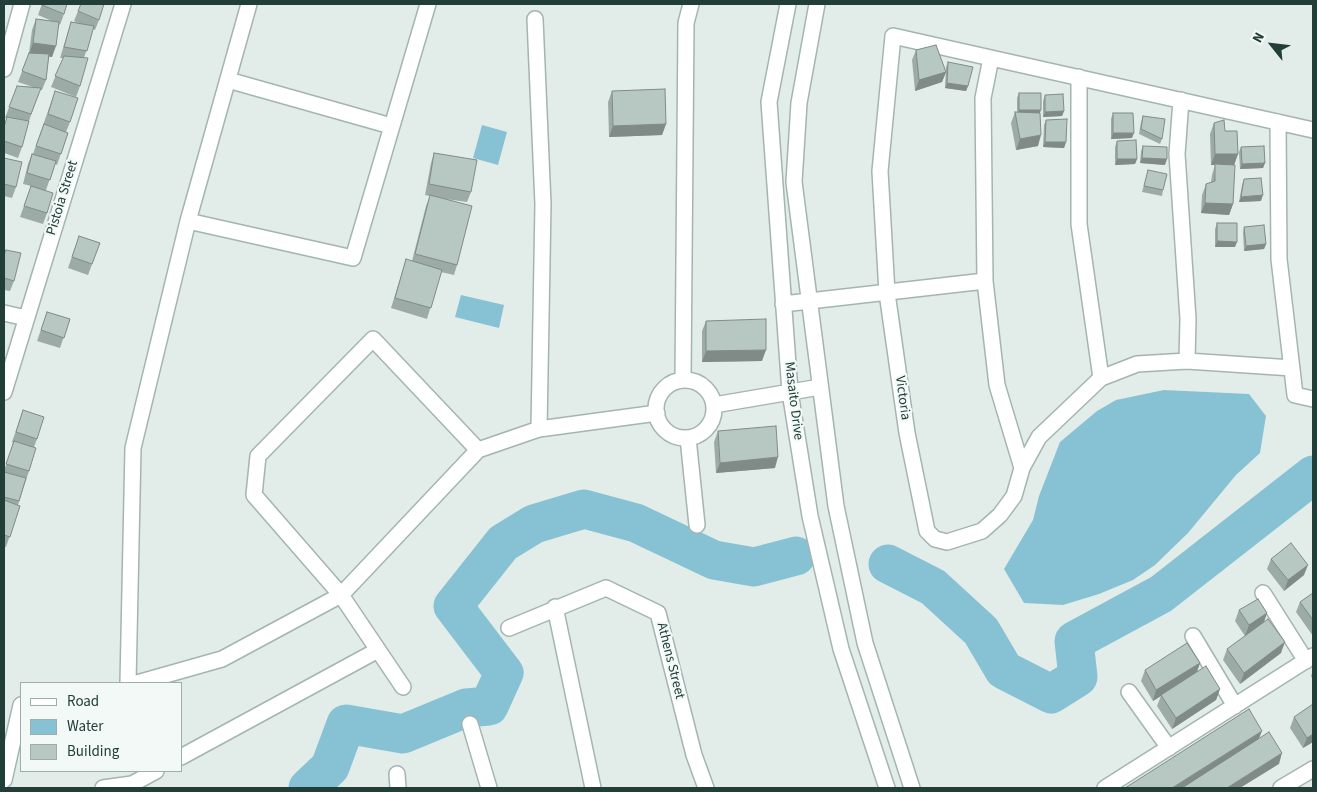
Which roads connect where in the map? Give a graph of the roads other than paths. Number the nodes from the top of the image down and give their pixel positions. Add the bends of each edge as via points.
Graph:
1 (22, 4) edge
2 (123, 4) edge
3 (249, 4) edge
4 (428, 4) edge
5 (691, 4) edge
6 (788, 4) edge
7 (817, 4) edge
8 (535, 19) dead end
9 (991, 58) junction
10 (5, 62) edge
11 (1079, 77) junction
12 (228, 80) junction
13 (1181, 100) junction
14 (1278, 122) junction
15 (392, 126) junction
16 (1313, 130) edge
17 (188, 221) junction
18 (985, 281) junction
19 (887, 293) junction
20 (810, 302) junction
21 (783, 304) junction
22 (4, 313) edge
23 (26, 318) junction
24 (1187, 362) junction
25 (1292, 368) junction
26 (1101, 378) junction
27 (683, 380) junction
28 (820, 387) junction
29 (4, 392) edge
30 (790, 392) junction
31 (1313, 399) edge
32 (714, 405) junction
33 (657, 413) junction
34 (539, 429) junction
35 (688, 438) junction
36 (478, 450) junction
37 (1022, 468) junction
38 (697, 525) dead end
39 (1263, 593) dead end
40 (341, 595) junction
41 (555, 608) junction
42 (509, 628) dead end
43 (1193, 636) dead end
44 (378, 650) junction
45 (1310, 659) edge
46 (128, 682) edge
47 (141, 682) edge
48 (403, 687) dead end
49 (1129, 692) dead end
50 (1235, 706) junction
51 (20, 709) edge
52 (470, 724) dead end
53 (1169, 748) junction
54 (182, 756) edge
55 (1313, 769) edge
56 (154, 772) edge
57 (4, 780) edge
58 (131, 781) edge
59 (103, 788) edge
60 (489, 788) edge
61 (592, 788) edge
62 (706, 788) edge
63 (887, 788) edge
64 (912, 788) edge
65 (1105, 788) edge
66 (1281, 788) edge

1 - 10 street
2 - 23 street, Pistoia Street
3 - 12 street
4 - 15 street
5 - 27 street via 686,23
6 - 21 street, Masaito Drive via 769,102
7 - 20 street, Masaito Drive via 798,104 794,182
8 - 34 street via 543,204
9 - 11 street
9 - 18 street via 983,98
9 - 19 street, Victoria via 893,36 880,171
11 - 13 street
11 - 26 street via 1079,224
12 - 15 street
12 - 17 street
13 - 14 street
13 - 24 street via 1177,154 1188,319
14 - 16 street
14 - 25 street via 1279,259
15 - 17 street via 353,258
17 - 46 street via 133,448
18 - 19 street
18 - 37 street via 997,385
19 - 20 street
19 - 37 street, Victoria via 907,433 927,531 935,539 947,542 982,531 1014,496
20 - 21 street
20 - 28 street, Masaito Drive
21 - 30 street, Masaito Drive
22 - 23 street
23 - 29 street, Pistoia Street
24 - 25 street
24 - 26 street via 1137,364
25 - 31 street via 1295,395
26 - 37 street via 1039,437
27 - 32 street via 703,386
27 - 33 street via 663,391
28 - 30 street
28 - 64 street, Masaito Drive via 836,506 865,643
30 - 32 street
30 - 63 street, Masaito Drive via 810,516 841,649
32 - 35 street via 708,427 699,435
33 - 34 street
33 - 35 street via 667,432
34 - 36 street
35 - 38 street
36 - 40 street
36 - 40 street via 373,339 258,456 254,495
39 - 45 street
40 - 44 street
40 - 47 street via 222,659
41 - 42 street, Athens Street
41 - 61 street
41 - 62 street, Athens Street via 606,588 658,613 694,755
43 - 50 street
44 - 48 street
44 - 54 street
45 - 50 street
49 - 53 street
50 - 53 street
51 - 57 street
52 - 60 street
53 - 65 street
55 - 66 street
56 - 58 street
58 - 59 street

